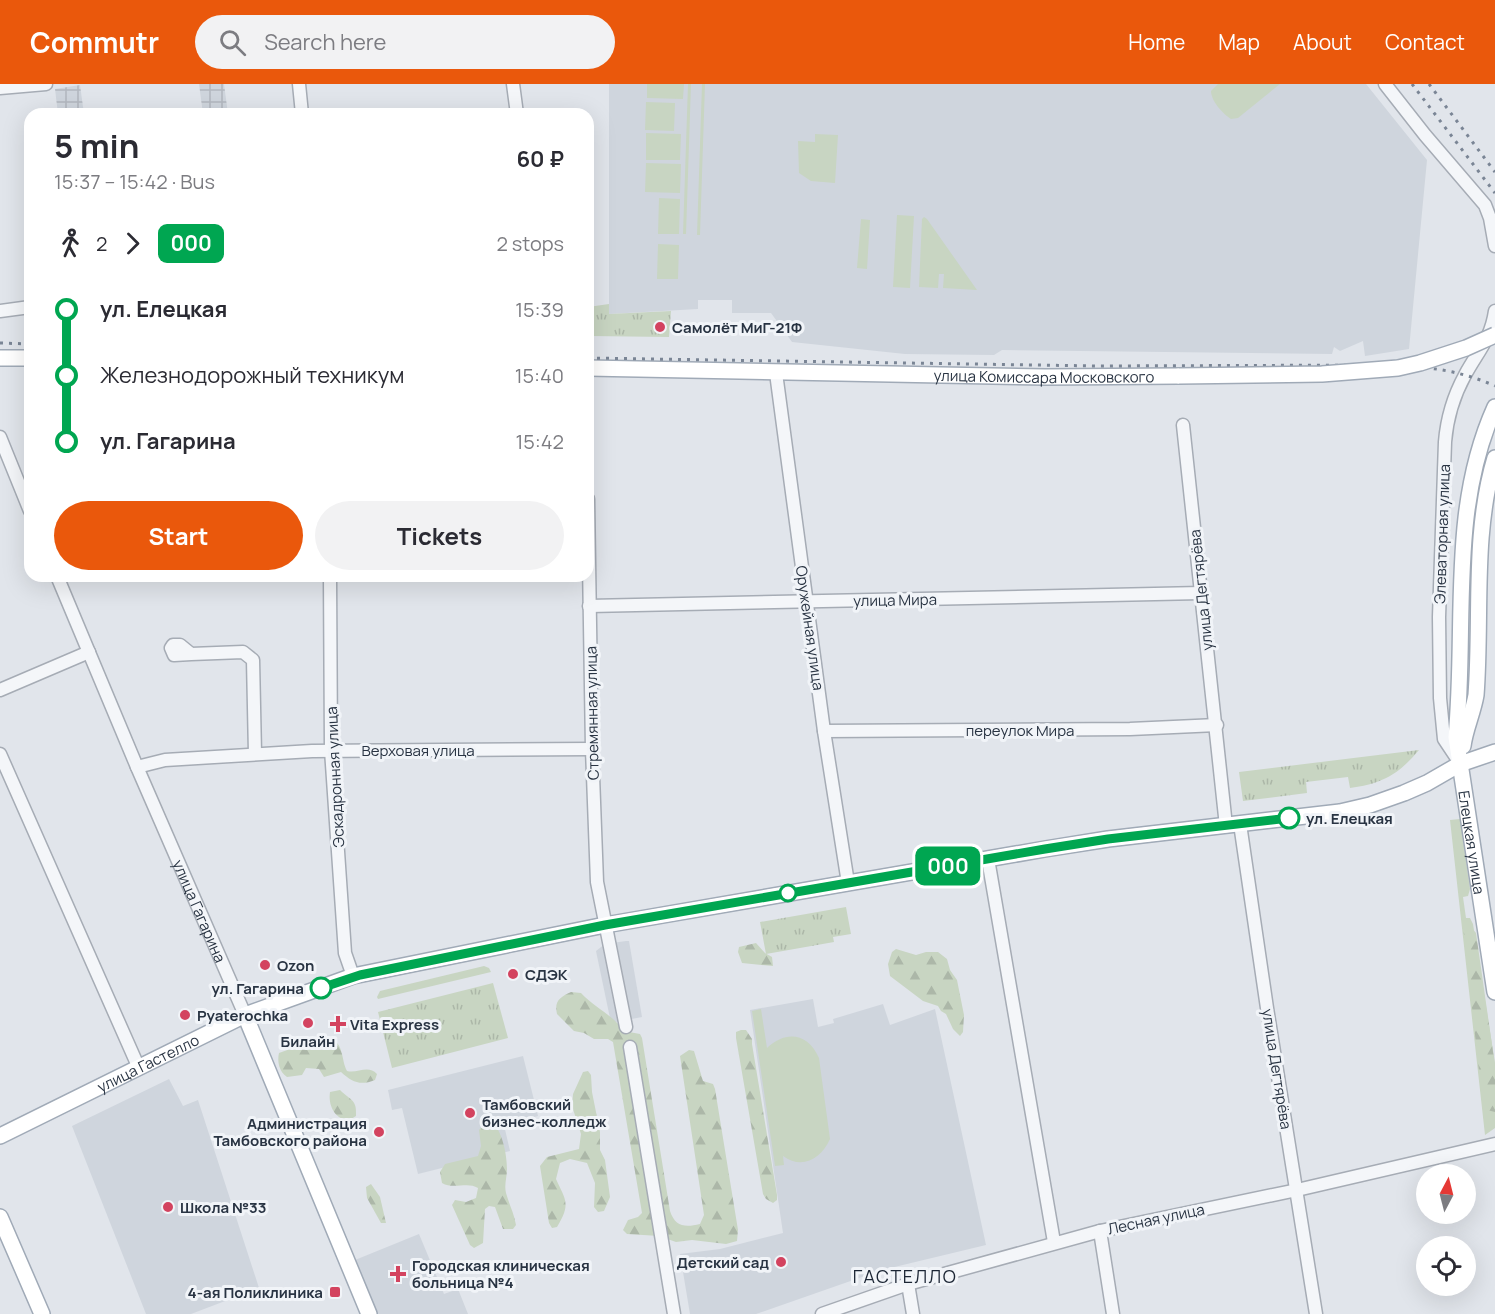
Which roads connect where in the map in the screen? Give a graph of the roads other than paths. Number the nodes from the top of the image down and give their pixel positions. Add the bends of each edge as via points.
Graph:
1 (46, 84) edge
2 (299, 84) edge
3 (513, 84) edge
4 (1385, 84) edge
5 (0, 88) edge
6 (301, 108) edge
7 (516, 108) edge
8 (1495, 246) edge
9 (24, 308) edge
10 (0, 311) edge
11 (1495, 311) edge
12 (1495, 335) edge
13 (0, 358) edge
14 (24, 358) edge
15 (594, 368) edge
16 (776, 373) junction
17 (1495, 406) edge
18 (1183, 425) dead end
19 (0, 438) edge
20 (1495, 458) edge
21 (24, 496) edge
22 (60, 582) edge
23 (330, 582) edge
24 (589, 582) edge
25 (1201, 593) junction
26 (806, 602) junction
27 (589, 606) junction
28 (89, 652) junction
29 (191, 654) dead end
30 (0, 690) edge
31 (1217, 724) junction
32 (824, 731) junction
33 (592, 749) junction
34 (331, 750) junction
35 (1495, 752) edge
36 (0, 754) edge
37 (255, 754) junction
38 (1460, 764) junction
39 (137, 767) junction
40 (1233, 825) junction
41 (988, 858) junction
42 (848, 883) junction
43 (605, 925) junction
44 (353, 976) junction
45 (1495, 992) edge
46 (245, 1015) junction
47 (626, 1028) dead end
48 (630, 1047) dead end
49 (138, 1066) junction
50 (0, 1136) edge
51 (1495, 1144) edge
52 (1297, 1190) junction
53 (0, 1217) edge
54 (1100, 1231) junction
55 (1054, 1242) junction
56 (908, 1284) junction
57 (42, 1314) edge
58 (369, 1314) edge
59 (674, 1314) edge
60 (822, 1314) edge
61 (913, 1314) edge
62 (1113, 1314) edge
63 (1316, 1314) edge

1 - 5 street
2 - 6 street
3 - 7 street
4 - 8 street via 1485,205
9 - 10 street
11 - 38 street, Элеваторная улица via 1491,333 1452,402 1444,442 1440,698 1444,739
12 - 16 main road, улица Комиссара Московского, bridge via 1437,358 1398,368 1322,374 1045,377
13 - 14 main road
15 - 16 main road, улица Комиссара Московского
16 - 26 street, Оружейная улица
17 - 38 main road, Елецкая улица via 1481,441 1465,516 1456,737
18 - 25 street, улица Дегтярёва
19 - 21 street
20 - 38 main road via 1483,517 1476,695
22 - 28 street, улица Гагарина
23 - 34 street, Эскадронная улица
24 - 27 street, Стремянная улица
25 - 26 street, улица Мира
25 - 31 street, улица Дегтярёва
26 - 27 street, улица Мира
26 - 32 street, Оружейная улица
27 - 33 street, Стремянная улица
28 - 30 street
28 - 39 street, улица Гагарина
29 - 37 street via 243,652 253,660
31 - 32 street, переулок Мира via 1130,729
31 - 40 street, улица Дегтярёва
32 - 42 street, Оружейная улица
33 - 34 street, Верховая улица
33 - 43 street, Стремянная улица via 597,882
34 - 37 street, Верховая улица
34 - 44 street, Эскадронная улица via 345,953
35 - 38 main road, улица Гастелло
36 - 49 street
37 - 39 street, Верховая улица via 165,760
38 - 40 main road, улица Гастелло via 1427,783 1370,805
38 - 45 main road, Елецкая улица
39 - 46 street, улица Гагарина
40 - 41 main road, улица Гастелло
40 - 52 street, улица Дегтярёва
41 - 42 main road, улица Гастелло
41 - 55 street
42 - 43 main road, улица Гастелло
43 - 44 main road, улица Гастелло
43 - 47 street, Стремянная улица
44 - 46 main road, улица Гастелло
46 - 49 main road, улица Гастелло
46 - 58 main road, улица Гагарина
48 - 59 street
49 - 50 main road, улица Гастелло
51 - 52 street, Лесная улица
52 - 54 street, Лесная улица
52 - 63 street, улица Дегтярёва
53 - 57 main road
54 - 55 street, Лесная улица
54 - 62 street
55 - 56 street, Лесная улица
56 - 60 street, Лесная улица
56 - 61 street

